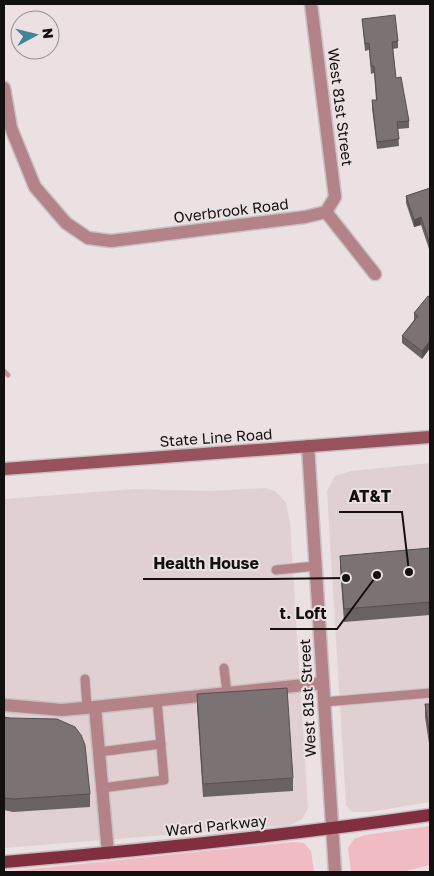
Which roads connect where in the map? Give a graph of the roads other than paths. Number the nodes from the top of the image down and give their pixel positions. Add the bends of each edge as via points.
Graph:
1 (311, 4) edge
2 (4, 88) edge
3 (326, 212) junction
4 (374, 274) dead end
5 (430, 437) edge
6 (308, 446) junction
7 (4, 469) edge
8 (316, 566) junction
9 (276, 570) dead end
10 (224, 668) dead end
11 (85, 678) dead end
12 (323, 683) junction
13 (227, 693) junction
14 (430, 693) edge
15 (157, 700) junction
16 (324, 702) junction
17 (4, 705) edge
18 (91, 707) junction
19 (161, 744) junction
20 (99, 752) junction
21 (102, 788) junction
22 (430, 815) edge
23 (332, 829) junction
24 (108, 853) junction
25 (4, 862) edge
26 (335, 872) edge

1 - 3 street, West 81st Street via 335,197
2 - 3 street, Overbrook Road via 11,128 35,187 66,223 88,238 111,241 305,218
3 - 4 street
5 - 6 main road, State Line Road
6 - 7 main road, State Line Road
6 - 8 street, West 81st Street
8 - 9 lane
8 - 12 street, West 81st Street
10 - 13 lane
11 - 18 lane
12 - 13 street
12 - 16 street, West 81st Street
13 - 15 street
14 - 16 lane
15 - 18 street
15 - 19 lane
16 - 23 street, West 81st Street
17 - 18 street via 62,710
18 - 20 street
19 - 20 lane
19 - 21 lane via 164,780
20 - 21 street
21 - 24 street
22 - 23 main road, Ward Parkway
23 - 24 main road, Ward Parkway
23 - 26 street, West 81st Street
24 - 25 main road, Ward Parkway

